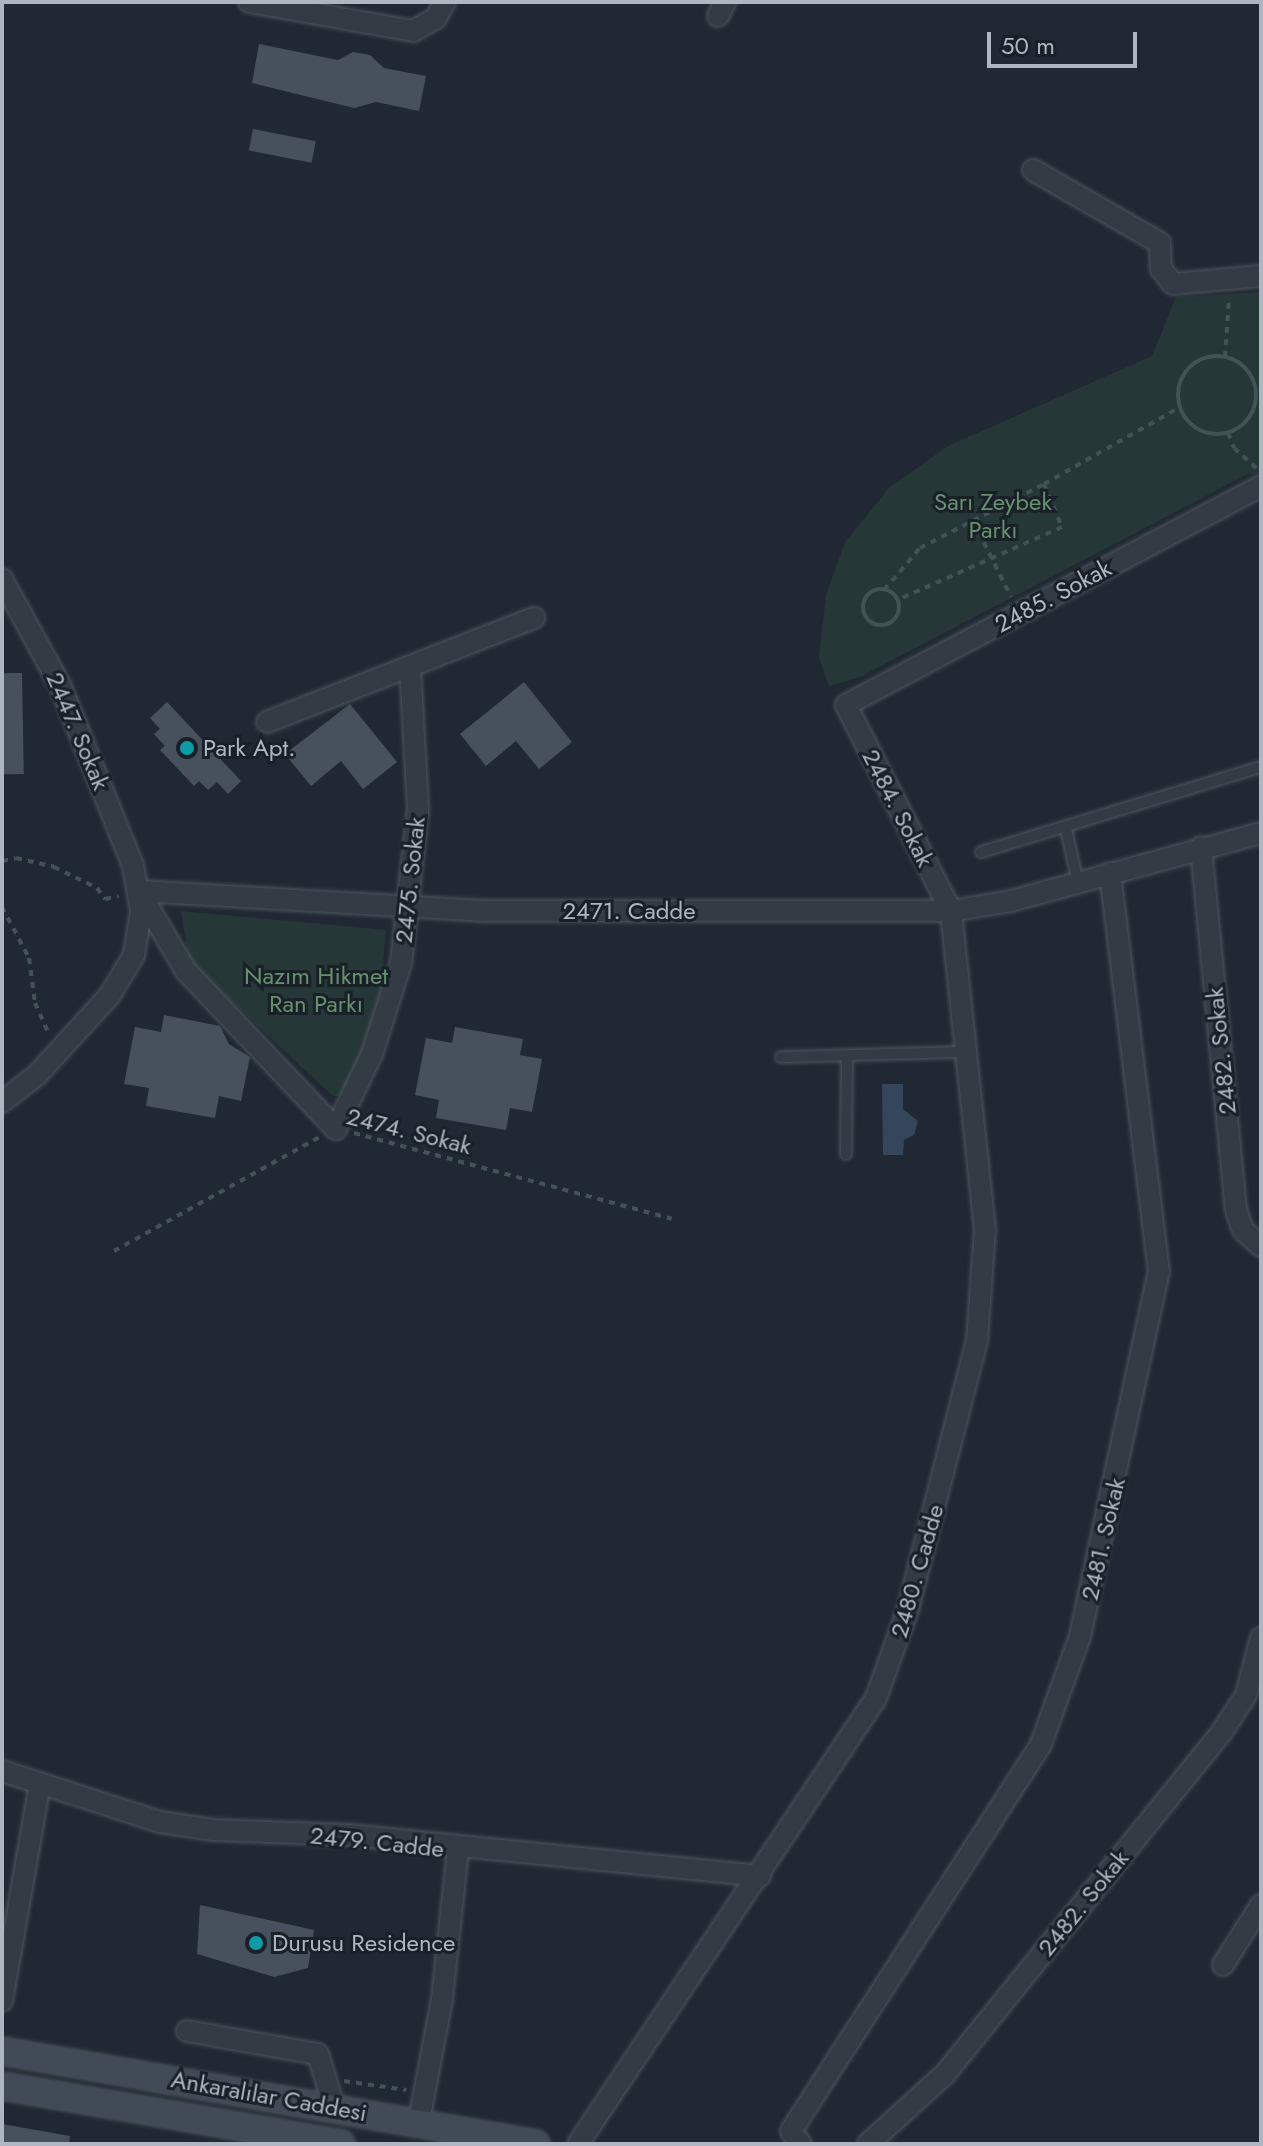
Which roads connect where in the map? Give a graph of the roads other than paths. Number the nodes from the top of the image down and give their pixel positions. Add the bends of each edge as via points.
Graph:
1 (249, 2) edge
2 (445, 2) edge
3 (1033, 170) dead end
4 (1261, 276) edge
5 (1261, 486) edge
6 (2, 579) edge
7 (10, 609) edge
8 (534, 618) dead end
9 (410, 666) junction
10 (846, 705) joint
11 (267, 722) dead end
12 (1261, 767) edge
13 (1066, 829) junction
14 (1261, 833) edge
15 (1201, 847) junction
16 (981, 852) dead end
17 (1110, 873) junction
18 (1078, 883) junction
19 (139, 891) junction
20 (410, 908) junction
21 (951, 911) junction
22 (965, 1052) junction
23 (781, 1057) dead end
24 (847, 1057) junction
25 (2, 1102) edge
26 (336, 1129) joint
27 (846, 1154) dead end
28 (1261, 1246) edge
29 (1261, 1638) edge
30 (2, 1771) edge
31 (40, 1784) junction
32 (458, 1850) junction
33 (760, 1876) junction
34 (1261, 1905) edge
35 (1223, 1965) dead end
36 (2, 2001) edge
37 (187, 2031) dead end
38 (2, 2051) edge
39 (2, 2086) edge
40 (334, 2107) junction
41 (419, 2121) junction
42 (796, 2137) edge
43 (341, 2144) edge
44 (536, 2144) edge
45 (578, 2144) edge
46 (868, 2144) edge

1 - 2 street via 413,31 430,24
3 - 4 street via 1160,243 1161,269 1173,284
5 - 10 street, 2485. Sokak
6 - 7 street, 2447. Sokak
7 - 19 street, 2447. Sokak via 60,685
8 - 9 street
9 - 11 street
9 - 20 street, 2475. Sokak via 418,809
10 - 21 street, 2484. Sokak
12 - 13 lane
13 - 16 lane
13 - 18 lane
14 - 15 street, 2471. Cadde
15 - 17 street, 2471. Cadde
15 - 28 street, 2482. Sokak via 1236,1210 1243,1230
17 - 18 street, 2471. Cadde
17 - 42 street, 2481. Sokak via 1159,1272 1080,1636 1056,1710 1023,1777
18 - 21 street, 2471. Cadde
19 - 20 street, 2471. Cadde
19 - 25 street via 134,955 110,995 57,1055
19 - 26 street, 2447. Sokak via 186,971
20 - 21 street, 2471. Cadde
20 - 26 street, 2475. Sokak via 389,1009
21 - 22 street, 2480. Cadde
22 - 24 lane
22 - 33 street, 2480. Cadde via 986,1264 959,1418 876,1698
23 - 24 lane
24 - 27 lane
29 - 46 street, 2482. Sokak via 1246,1695 1221,1733 945,2074
30 - 31 street, 2479. Cadde
31 - 32 street, 2479. Cadde via 160,1822 350,1835
31 - 36 street
32 - 33 street, 2479. Cadde
32 - 41 street via 442,1999
33 - 45 street, 2480. Cadde
34 - 35 street
37 - 40 street via 318,2054
38 - 40 main road, Ankaralılar Caddesi
39 - 43 main road, Ankaralılar Caddesi
40 - 41 main road, Ankaralılar Caddesi
41 - 44 main road, Ankaralılar Caddesi

